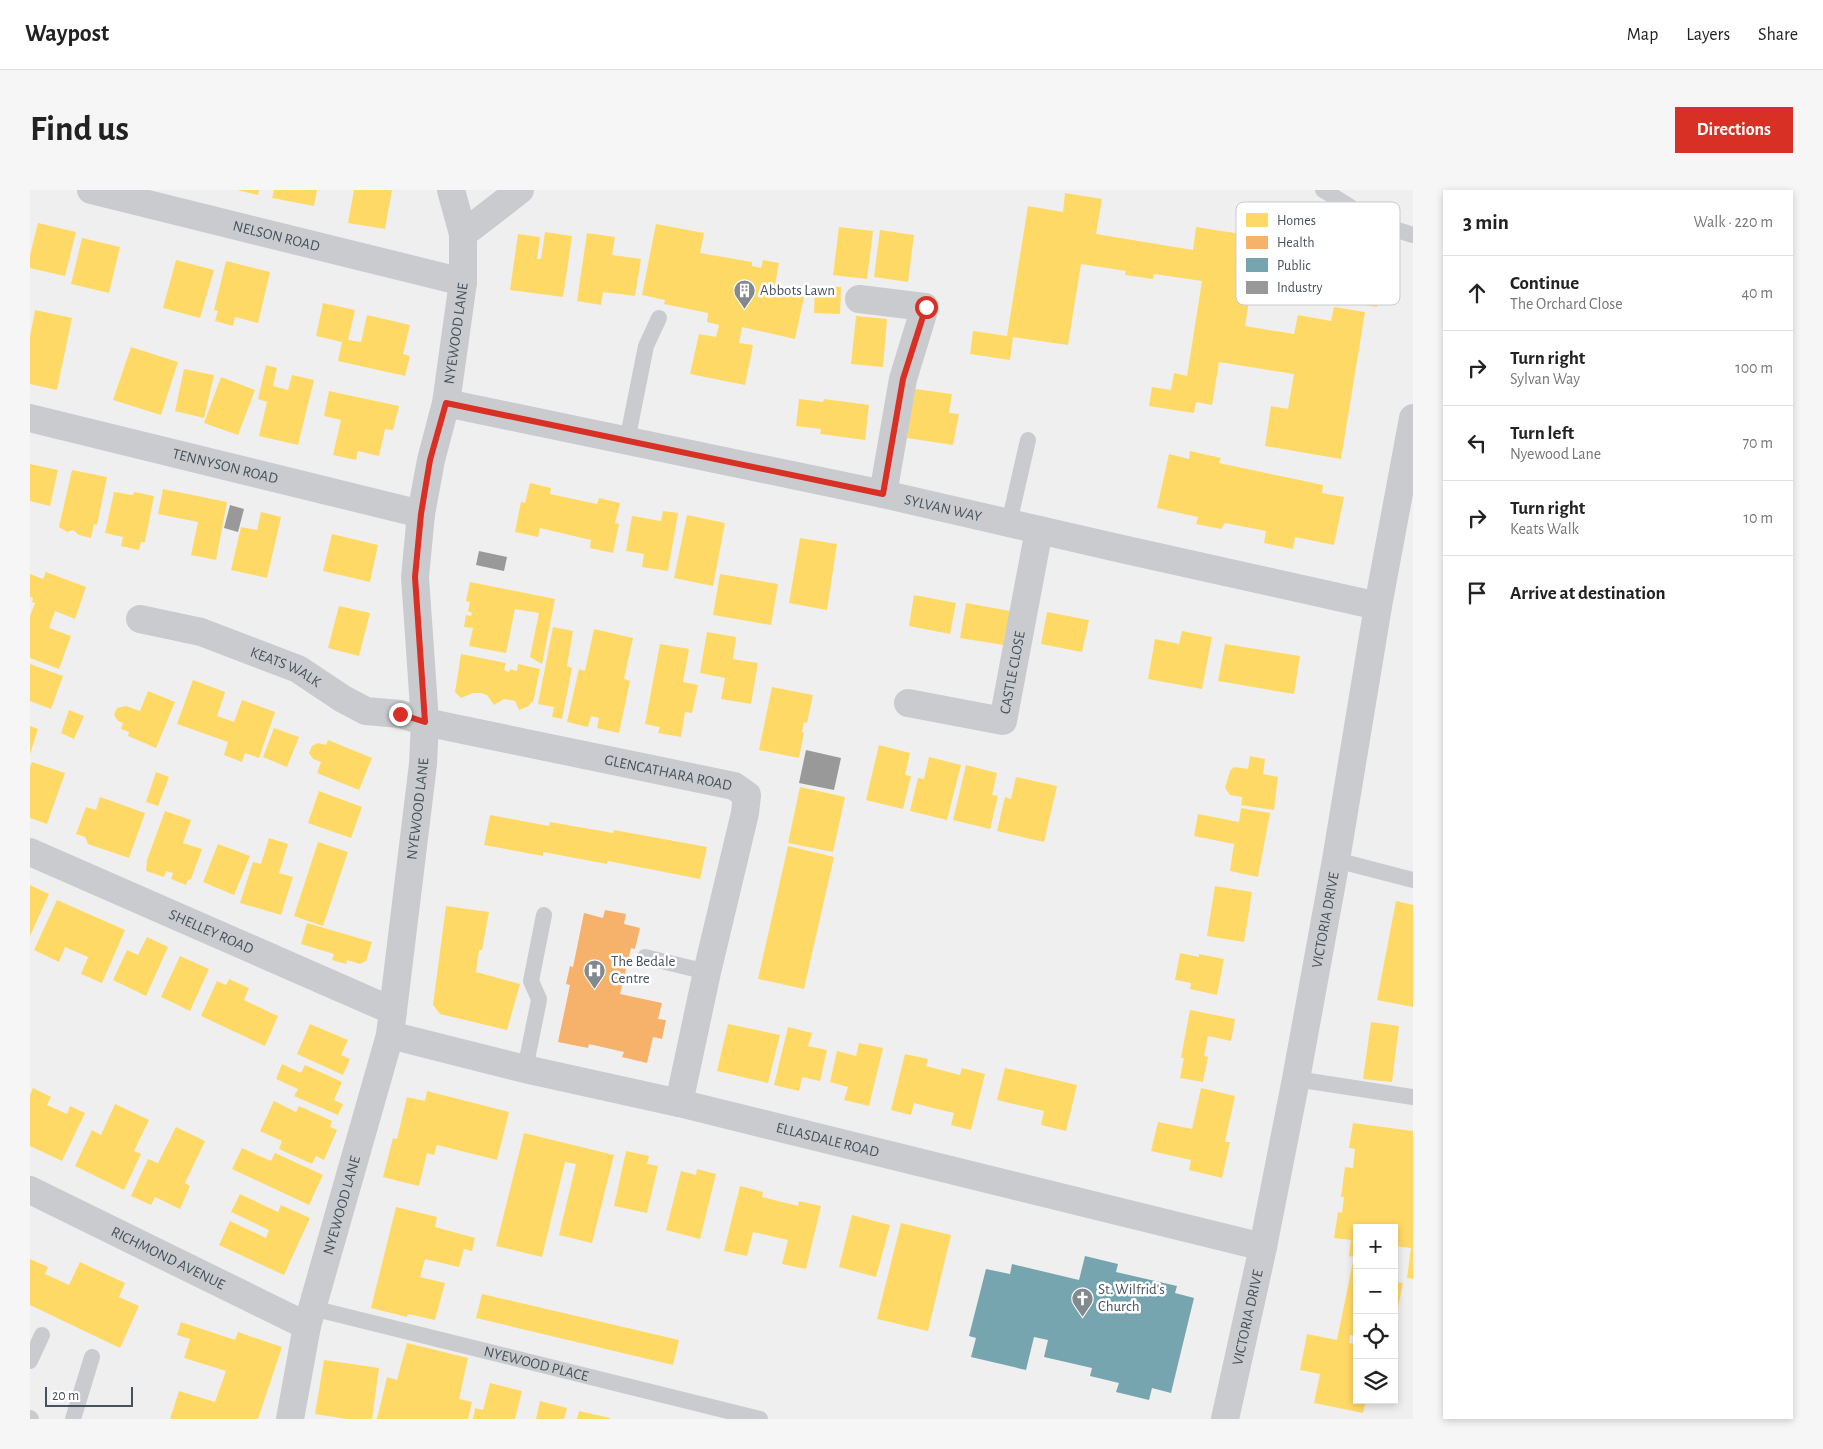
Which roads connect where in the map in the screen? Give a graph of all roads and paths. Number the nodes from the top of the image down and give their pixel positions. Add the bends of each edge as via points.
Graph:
1 (91, 190) edge
2 (452, 190) edge
3 (520, 190) edge
4 (1323, 190) edge
5 (1342, 202) edge
6 (1400, 231) edge
7 (464, 234) junction
8 (1413, 235) edge
9 (463, 282) junction
10 (859, 299) dead end
11 (659, 318) dead end
12 (446, 403) junction
13 (30, 418) edge
14 (1413, 418) edge
15 (1028, 440) dead end
16 (627, 441) junction
17 (883, 494) junction
18 (1405, 510) edge
19 (421, 514) junction
20 (1009, 523) junction
21 (1039, 530) junction
22 (1378, 606) junction
23 (140, 619) dead end
24 (908, 703) dead end
25 (425, 722) junction
26 (30, 852) edge
27 (1336, 860) junction
28 (1413, 880) edge
29 (544, 915) dead end
30 (645, 957) dead end
31 (707, 972) junction
32 (391, 1023) junction
33 (525, 1069) junction
34 (1296, 1078) junction
35 (1413, 1097) edge
36 (679, 1103) junction
37 (30, 1190) edge
38 (1263, 1248) junction
39 (310, 1317) junction
40 (42, 1335) dead end
41 (92, 1357) dead end
42 (30, 1361) edge
43 (73, 1419) edge
44 (290, 1419) edge
45 (760, 1419) edge
46 (1225, 1419) edge

1 - 9 street, NELSON ROAD
2 - 7 street, NYEWOOD LANE
3 - 7 street
4 - 5 lane
6 - 8 lane
7 - 9 street, NYEWOOD LANE
9 - 12 street, NYEWOOD LANE
10 - 17 street via 926,307 903,379
11 - 16 lane via 646,346
12 - 16 street, SYLVAN WAY
12 - 19 street, NYEWOOD LANE via 430,460
13 - 19 street, TENNYSON ROAD
14 - 18 street, VICTORIA DRIVE
15 - 20 lane
16 - 17 street, SYLVAN WAY
17 - 20 street, SYLVAN WAY
18 - 22 street, VICTORIA DRIVE
19 - 25 street, NYEWOOD LANE via 415,577
20 - 21 street, SYLVAN WAY
21 - 22 street, SYLVAN WAY
21 - 24 street, CASTLE CLOSE via 1003,721
22 - 27 street, VICTORIA DRIVE
23 - 25 street, KEATS WALK via 201,632 298,669 366,712 400,714
25 - 31 street, GLENCATHARA ROAD via 734,786 747,796
25 - 32 street, NYEWOOD LANE via 423,764
26 - 32 street, SHELLEY ROAD
27 - 28 lane
27 - 34 street, VICTORIA DRIVE
29 - 33 lane via 531,981 539,999
30 - 31 lane
31 - 36 street, GLENCATHARA ROAD
32 - 33 street, ELLASDALE ROAD
32 - 39 street, NYEWOOD LANE
33 - 36 street, ELLASDALE ROAD
34 - 35 lane
34 - 38 street, VICTORIA DRIVE
36 - 38 street, ELLASDALE ROAD
37 - 39 street, RICHMOND AVENUE
38 - 46 street, VICTORIA DRIVE
39 - 44 street, NYEWOOD LANE
39 - 45 lane, NYEWOOD PLACE
40 - 42 lane
41 - 43 lane

